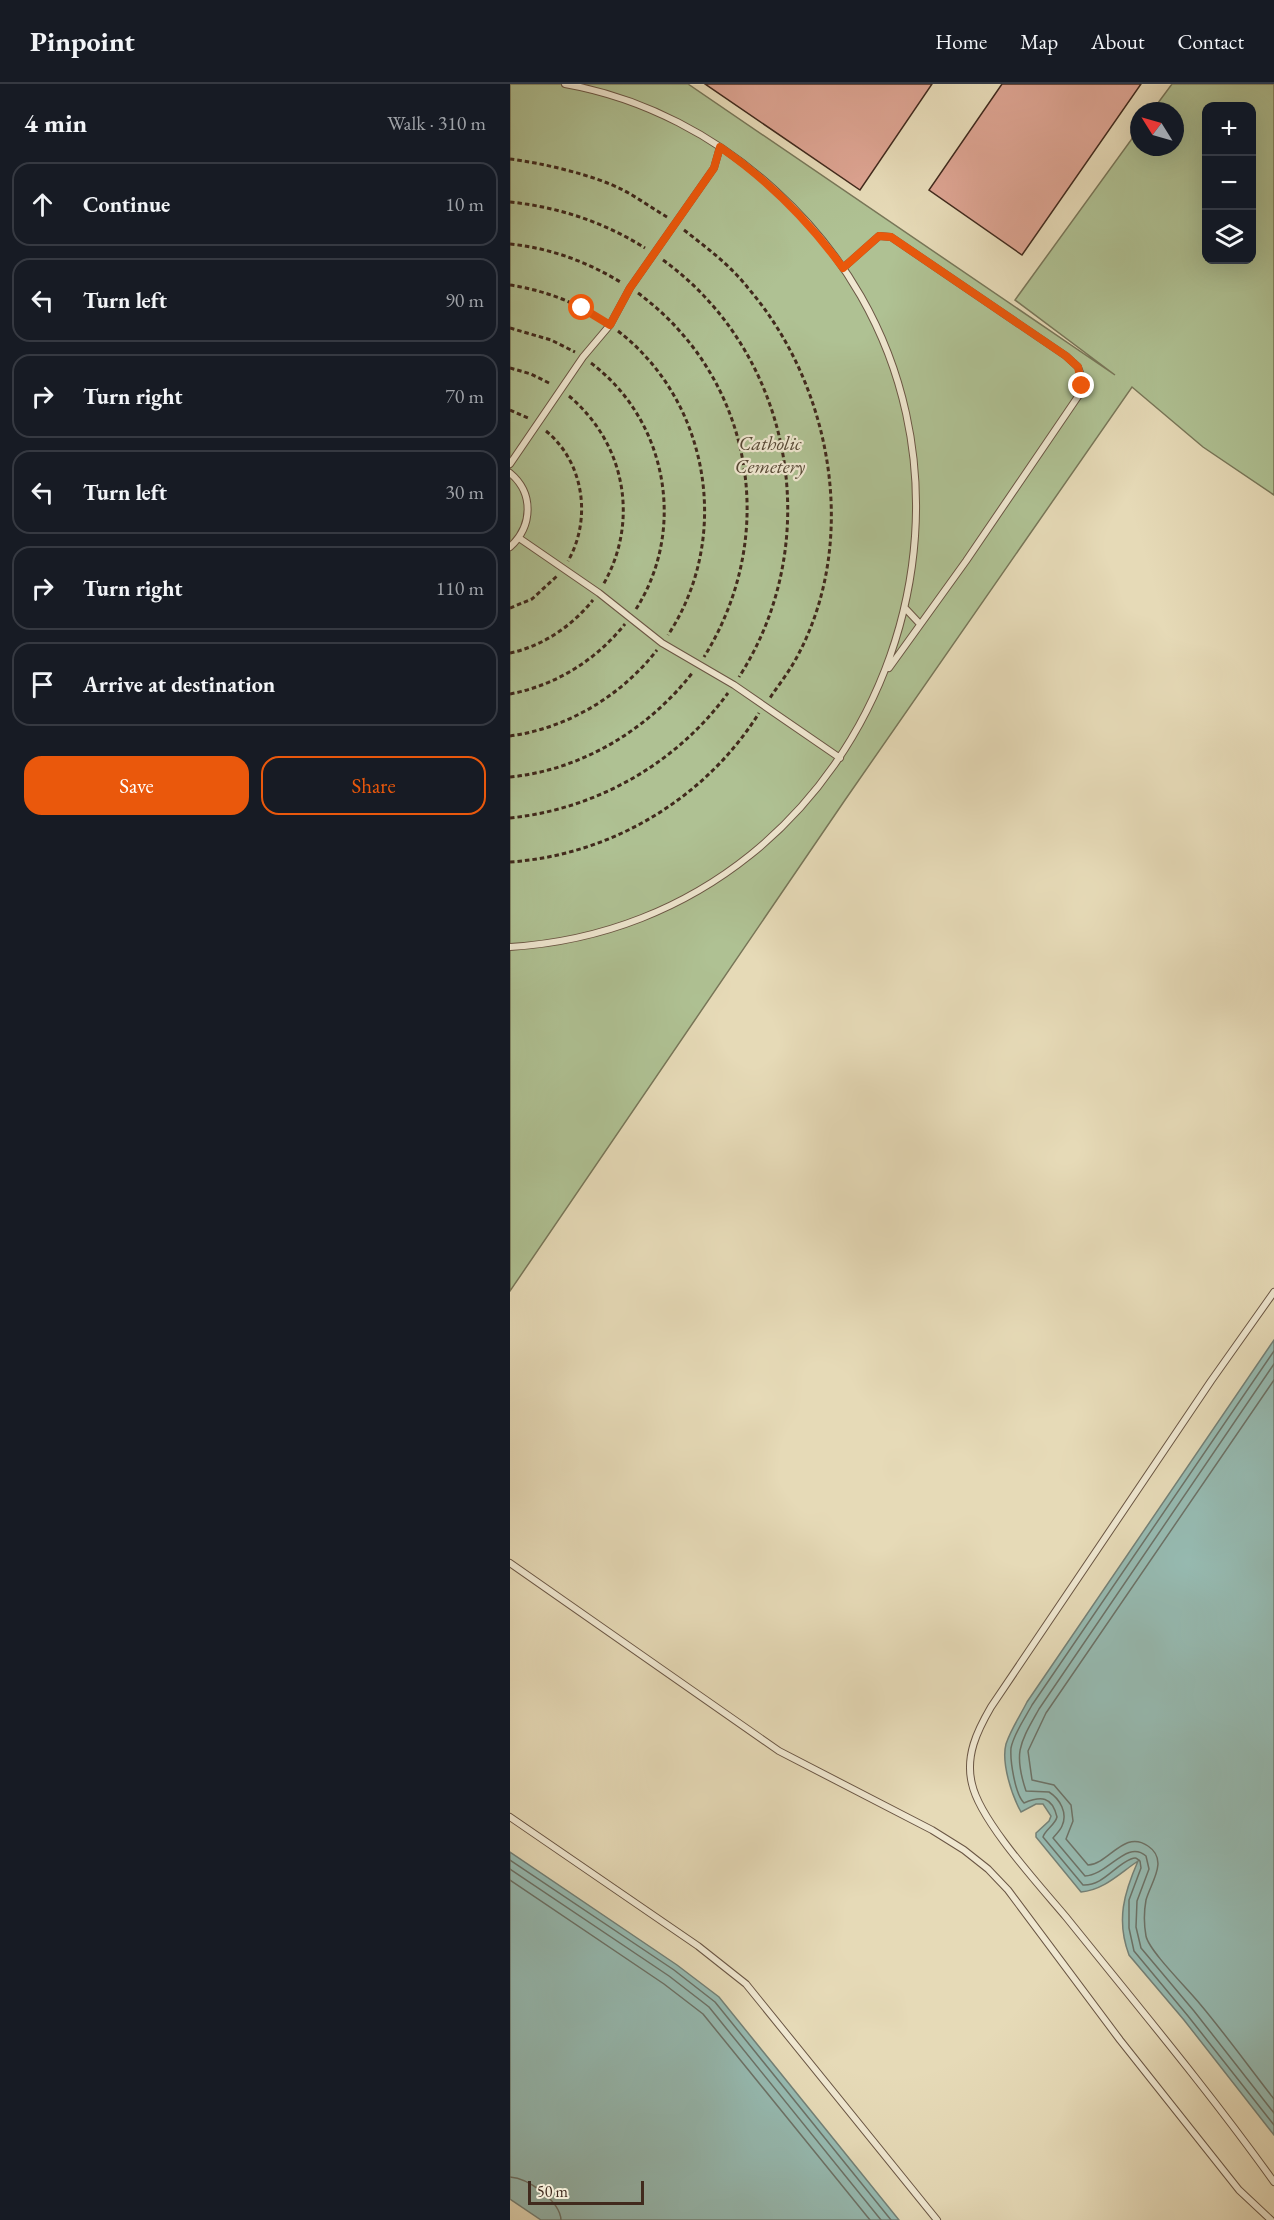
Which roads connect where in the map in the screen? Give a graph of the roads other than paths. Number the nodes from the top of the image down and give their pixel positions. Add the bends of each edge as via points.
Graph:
1 (565, 84) edge
2 (606, 84) edge
3 (604, 93) junction
4 (720, 147) junction
5 (843, 268) junction
6 (510, 464) edge
7 (510, 473) edge
8 (519, 538) junction
9 (510, 547) edge
10 (905, 608) junction
11 (920, 624) junction
12 (884, 676) junction
13 (840, 758) junction
14 (510, 947) edge
15 (1274, 1292) edge
16 (510, 1563) edge
17 (510, 1817) edge
18 (1274, 2182) edge
19 (937, 2220) edge
20 (1271, 2220) edge

1 - 3 lane
2 - 3 lane
3 - 4 lane via 664,116
4 - 5 lane via 788,201
4 - 6 lane via 714,168 630,288 610,325 583,357
5 - 10 lane via 884,346 909,431 917,520
5 - 11 lane via 879,236 891,237 1066,356 1078,367 1082,378 1074,403
7 - 8 lane via 523,489 528,505
8 - 9 lane
8 - 13 lane via 599,593 662,643 700,663
10 - 11 lane
10 - 12 lane
11 - 12 lane
12 - 13 lane
13 - 14 lane via 781,827 747,857 702,887 653,912 602,931
15 - 18 lane via 991,1707 978,1731 970,1772 979,1803 1010,1849
16 - 20 lane via 779,1751 932,1830 988,1869 1239,2190
17 - 19 lane via 698,1946 746,1984

